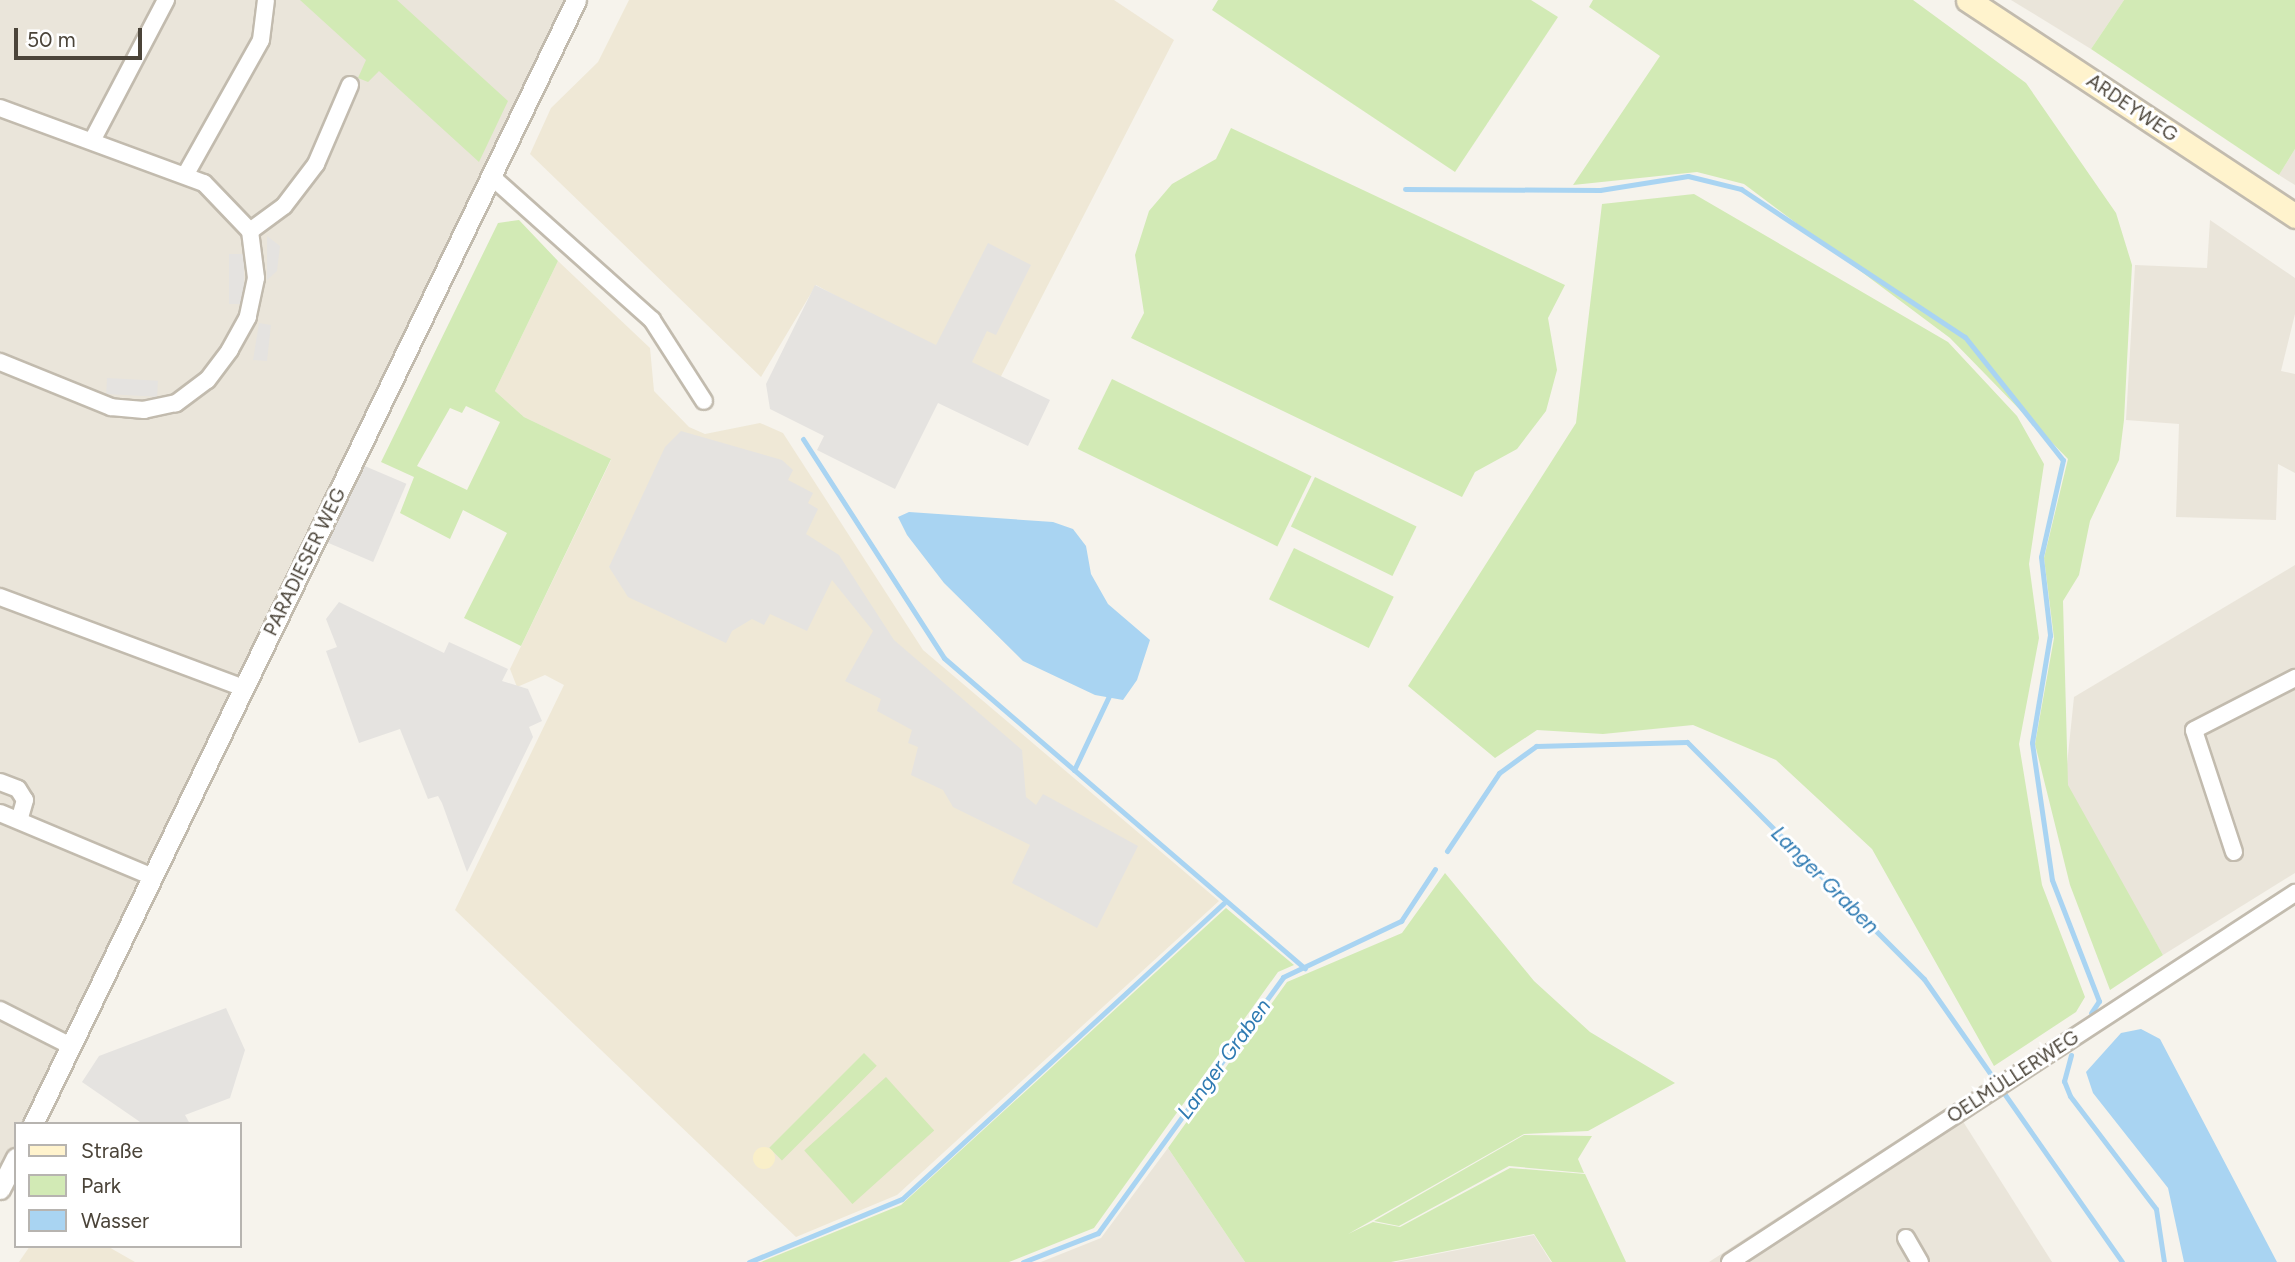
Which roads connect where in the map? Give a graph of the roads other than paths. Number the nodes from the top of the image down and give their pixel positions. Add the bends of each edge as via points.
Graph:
1 (166, 0) edge
2 (266, 0) edge
3 (576, 0) edge
4 (1979, 3) edge
5 (351, 85) dead end
6 (0, 108) edge
7 (93, 139) junction
8 (187, 172) junction
9 (491, 176) junction
10 (2295, 216) edge
11 (250, 231) junction
12 (0, 362) edge
13 (704, 401) dead end
14 (0, 597) edge
15 (2295, 678) edge
16 (244, 688) junction
17 (0, 782) edge
18 (0, 813) edge
19 (20, 817) junction
20 (2234, 852) dead end
21 (153, 877) junction
22 (2295, 893) edge
23 (0, 1010) edge
24 (71, 1046) junction
25 (34, 1122) edge
26 (14, 1161) edge
27 (0, 1189) edge
28 (1906, 1238) dead end
29 (1730, 1262) edge
30 (1920, 1262) edge

1 - 7 street
2 - 8 street via 261,40
3 - 9 street, PARADIESER WEG
4 - 10 main road, ARDEYWEG
5 - 11 street via 316,164 284,206
6 - 7 street
7 - 8 street
8 - 11 street via 233,208
9 - 13 street via 652,320
9 - 16 street, PARADIESER WEG
11 - 12 street via 256,278 248,317 207,380 176,403 144,410 111,407
14 - 16 street
15 - 20 street via 2194,730
16 - 21 street, PARADIESER WEG
17 - 19 street via 18,789 25,800
18 - 19 street
19 - 21 street
21 - 24 street, PARADIESER WEG
22 - 29 street, OELMÜLLERWEG
23 - 24 street
24 - 25 street, PARADIESER WEG
26 - 27 street
28 - 30 street

